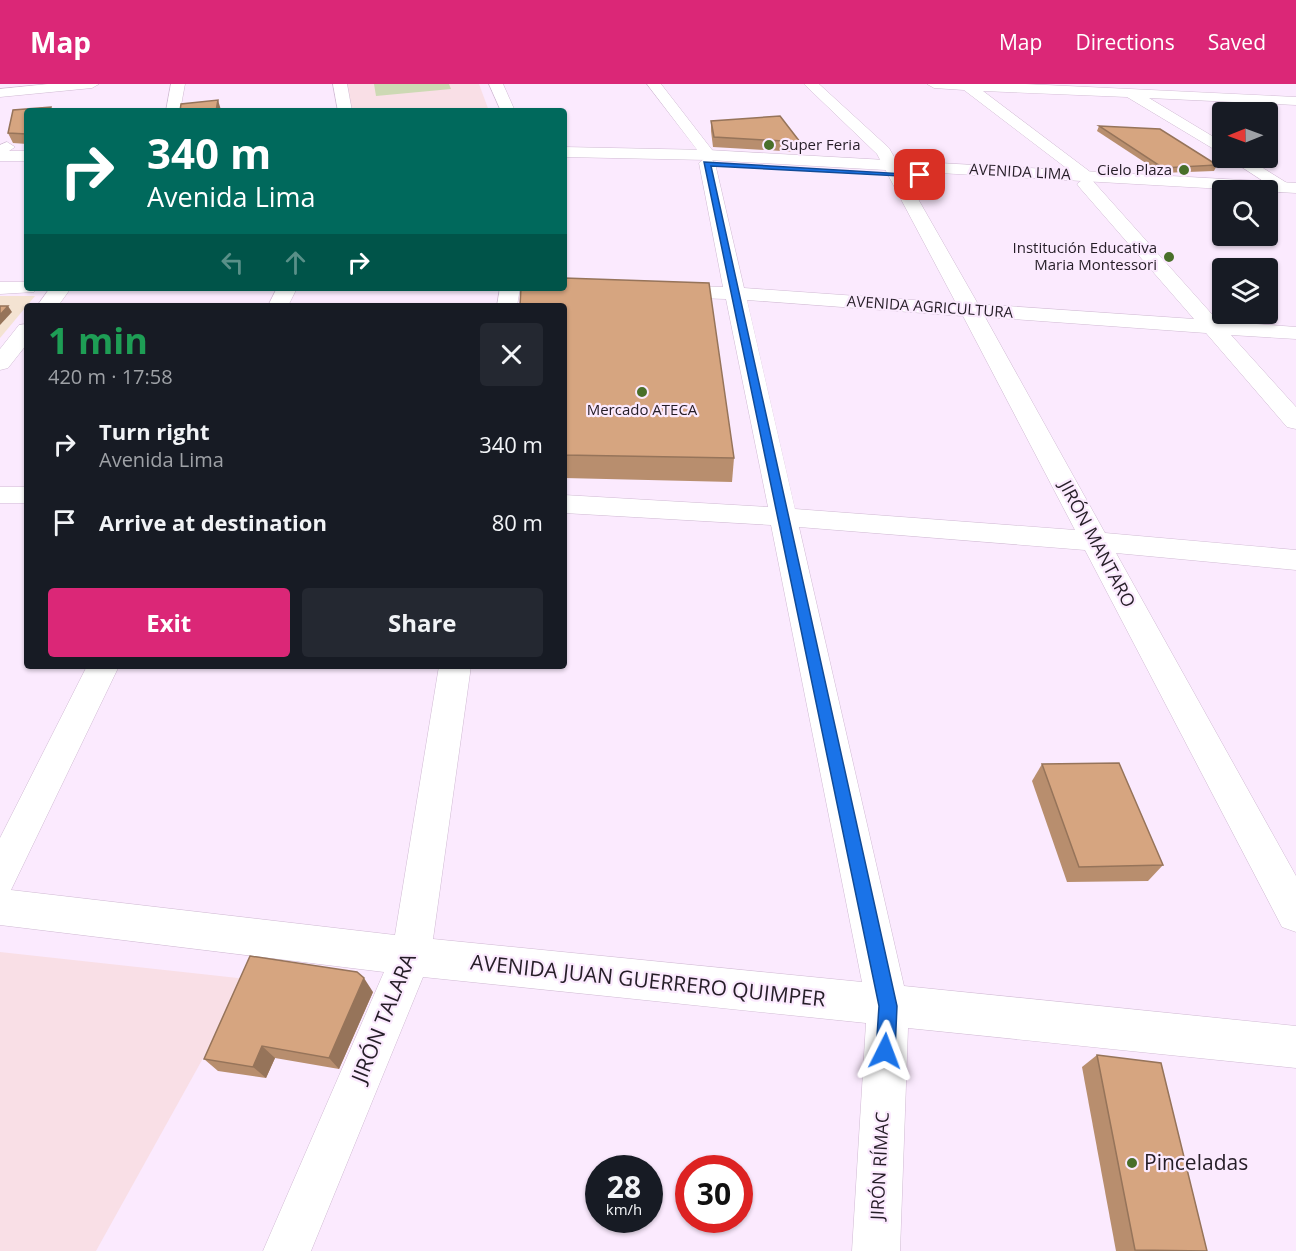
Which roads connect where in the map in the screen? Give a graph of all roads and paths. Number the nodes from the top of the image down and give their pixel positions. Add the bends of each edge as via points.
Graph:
1 (92, 84) edge
2 (178, 84) edge
3 (340, 84) edge
4 (496, 84) edge
5 (654, 84) edge
6 (811, 84) edge
7 (934, 84) edge
8 (1116, 84) edge
9 (1277, 84) edge
10 (967, 85) edge
11 (3, 90) edge
12 (1130, 92) junction
13 (1296, 94) edge
14 (1296, 101) edge
15 (174, 108) edge
16 (344, 108) edge
17 (507, 108) edge
18 (1212, 143) edge
19 (24, 147) edge
20 (2, 150) edge
21 (567, 152) edge
22 (24, 155) edge
23 (567, 159) edge
24 (707, 159) junction
25 (1251, 168) edge
26 (894, 169) junction
27 (1085, 180) junction
28 (1212, 192) edge
29 (1292, 195) edge
30 (0, 288) edge
31 (24, 288) edge
32 (643, 290) edge
33 (58, 291) edge
34 (734, 293) junction
35 (48, 303) edge
36 (970, 309) junction
37 (1211, 327) junction
38 (1296, 333) edge
39 (24, 334) edge
40 (0, 363) edge
41 (1296, 422) edge
42 (0, 495) edge
43 (24, 495) edge
44 (567, 504) edge
45 (782, 515) junction
46 (1095, 540) junction
47 (1296, 560) edge
48 (102, 669) edge
49 (455, 669) edge
50 (0, 877) edge
51 (0, 908) edge
52 (1296, 914) edge
53 (411, 956) junction
54 (888, 1006) junction
55 (1296, 1047) edge
56 (287, 1251) edge
57 (876, 1251) edge

1 - 11 street
2 - 15 street
3 - 16 street
4 - 17 street
5 - 24 street
6 - 26 street, JIRÓN MANTARO via 883,150
7 - 10 street
8 - 12 street
9 - 13 street
10 - 12 street
10 - 27 street
12 - 14 street
12 - 18 street
19 - 20 main road
20 - 22 main road
21 - 24 main road, AVENIDA LIMA
23 - 24 main road, AVENIDA LIMA
24 - 26 main road, AVENIDA LIMA
24 - 34 street, JIRÓN RÍMAC
25 - 29 street
26 - 27 main road, AVENIDA LIMA
26 - 36 street, JIRÓN MANTARO
27 - 28 main road, AVENIDA LIMA
27 - 29 main road, AVENIDA LIMA
27 - 37 street
30 - 31 street
32 - 34 street, AVENIDA AGRICULTURA
33 - 35 street
34 - 36 street, AVENIDA AGRICULTURA
34 - 45 street, JIRÓN RÍMAC
36 - 37 street, AVENIDA AGRICULTURA
36 - 46 street, JIRÓN MANTARO
37 - 38 street, AVENIDA AGRICULTURA
37 - 41 street
39 - 40 street
42 - 43 street
44 - 45 street
45 - 46 street
45 - 54 street, JIRÓN RÍMAC
46 - 47 street
46 - 52 street, JIRÓN MANTARO
48 - 50 street
49 - 53 street, JIRÓN TALARA
51 - 53 street, AVENIDA JUAN GUERRERO QUIMPER
53 - 54 street, AVENIDA JUAN GUERRERO QUIMPER
53 - 56 street, JIRÓN TALARA
54 - 55 street, AVENIDA JUAN GUERRERO QUIMPER
54 - 57 street, JIRÓN RÍMAC

